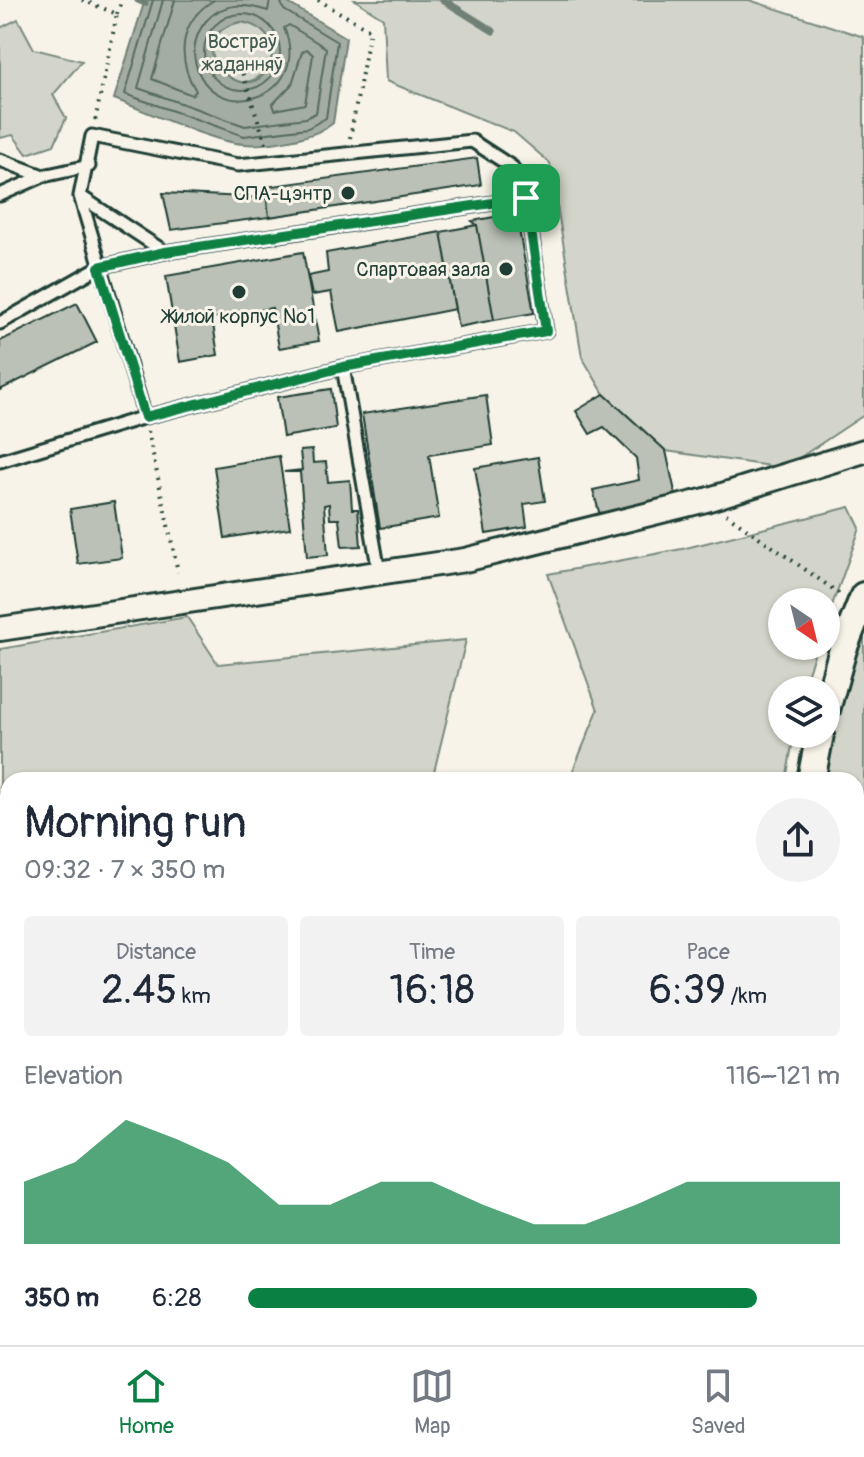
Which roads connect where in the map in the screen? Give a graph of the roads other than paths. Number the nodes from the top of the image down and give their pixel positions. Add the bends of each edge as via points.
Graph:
1 (0, 160) edge
2 (89, 166) junction
3 (43, 176) junction
4 (0, 195) edge
5 (80, 196) junction
6 (526, 198) junction
7 (165, 252) junction
8 (99, 267) junction
9 (0, 323) edge
10 (343, 367) junction
11 (145, 417) junction
12 (864, 451) edge
13 (0, 461) edge
14 (379, 572) junction
15 (864, 596) edge
16 (0, 629) edge
17 (835, 676) edge
18 (817, 748) edge
19 (813, 772) edge

1 - 3 lane
2 - 3 lane
2 - 5 lane
2 - 6 lane via 92,136 238,165 472,141 512,167
3 - 4 lane
5 - 7 lane
5 - 8 lane
6 - 7 lane
6 - 10 lane via 546,331
7 - 8 lane
8 - 9 lane
8 - 11 lane
10 - 11 lane
10 - 14 lane
11 - 13 lane
12 - 14 street via 706,500 465,560
14 - 16 street
15 - 17 street
18 - 19 street

